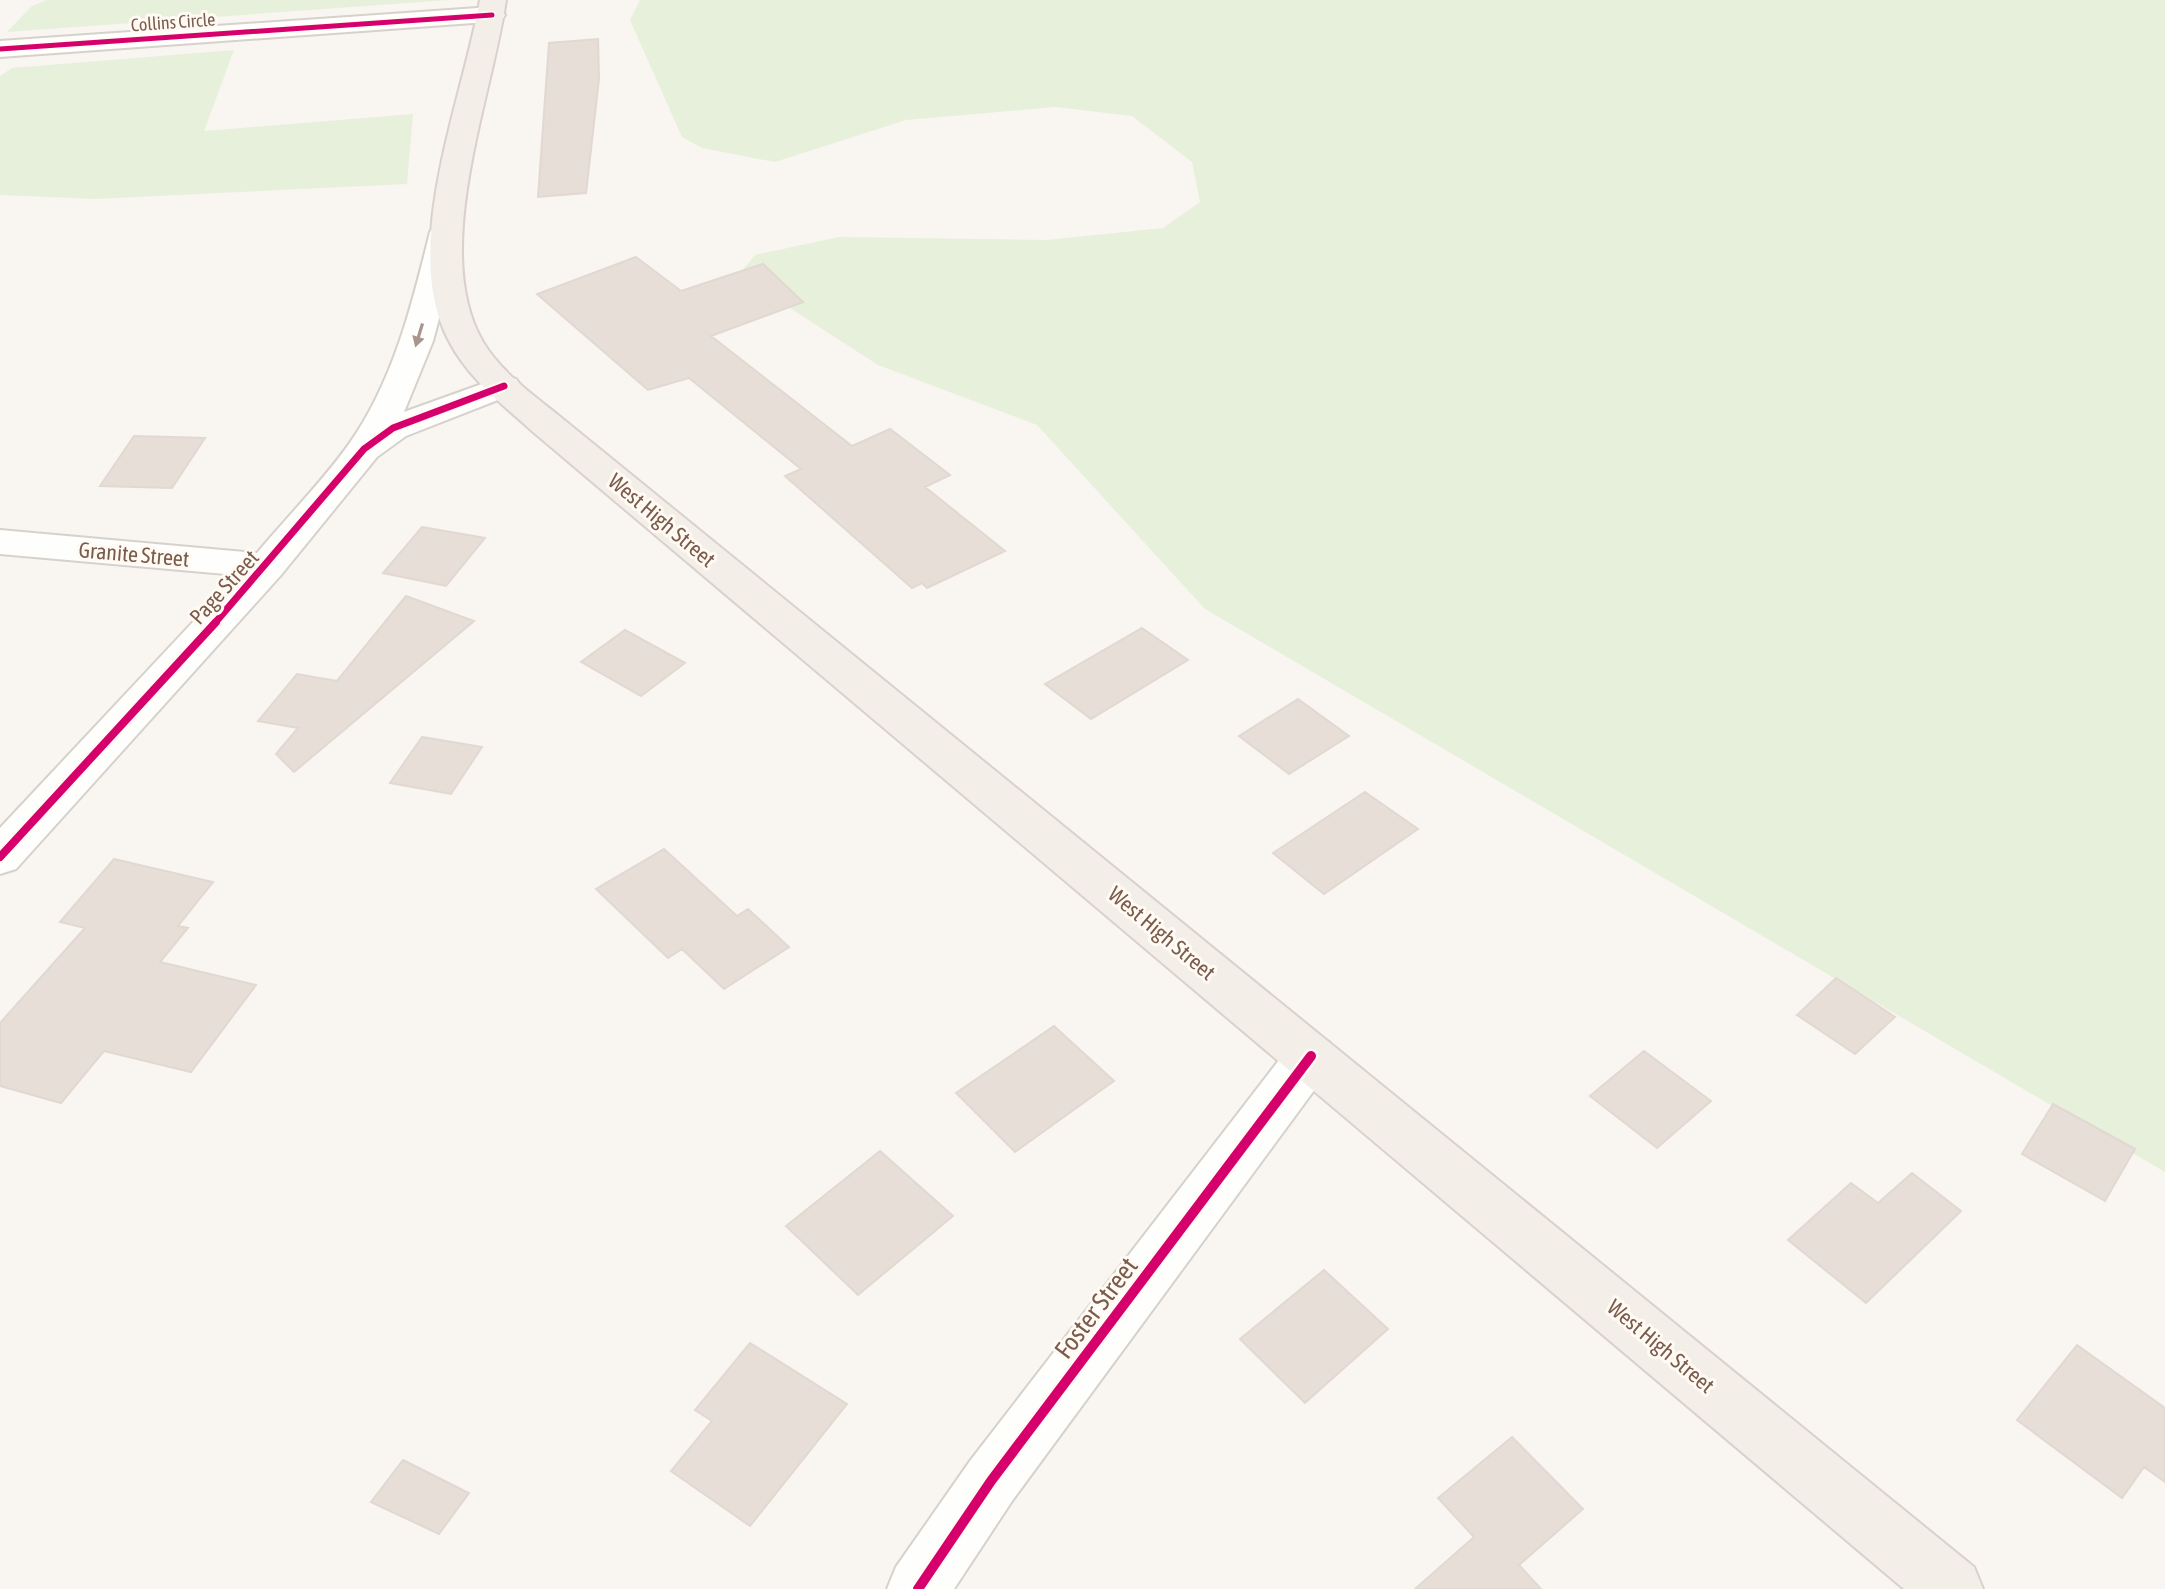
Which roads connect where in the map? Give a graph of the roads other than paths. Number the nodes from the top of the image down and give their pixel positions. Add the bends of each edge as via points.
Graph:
1 (492, 8) edge
2 (0, 49) edge
3 (446, 232) junction
4 (504, 386) junction
5 (364, 449) junction
6 (0, 542) edge
7 (267, 566) junction
8 (0, 857) edge
9 (1311, 1056) junction
10 (918, 1589) edge
11 (1952, 1589) edge

1 - 2 street, Collins Circle
1 - 3 main road, Page Street
3 - 4 main road, West High Street via 451,312 479,361
3 -> 5 street, Page Street via 402,385
4 - 5 street, Page Street via 402,423
4 - 9 main road, West High Street
5 - 7 street, Page Street
6 - 7 street, Granite Street
7 - 8 street, Page Street
9 - 10 street, Foster Street via 1000,1468
9 - 11 main road, West High Street

